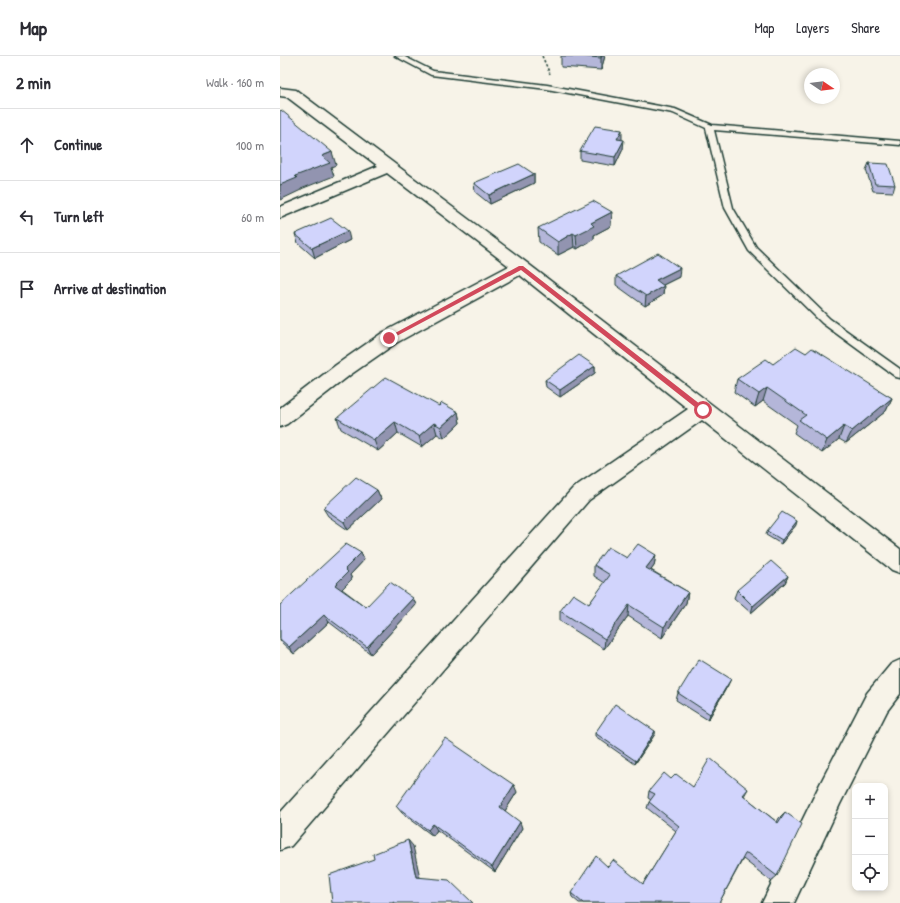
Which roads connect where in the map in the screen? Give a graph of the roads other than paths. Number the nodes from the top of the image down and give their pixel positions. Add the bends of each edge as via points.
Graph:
1 (398, 56) edge
2 (280, 92) edge
3 (710, 126) junction
4 (900, 143) edge
5 (388, 167) junction
6 (280, 213) edge
7 (521, 268) junction
8 (900, 374) edge
9 (703, 410) junction
10 (280, 419) edge
11 (900, 563) edge
12 (900, 673) edge
13 (280, 835) edge
14 (778, 903) edge

1 - 3 lane via 431,73 547,87 675,111
2 - 5 street via 291,93
3 - 4 lane
3 - 8 lane via 729,208 752,249 826,321
5 - 6 street
5 - 7 street
7 - 9 street
7 - 10 street via 389,338
9 - 11 street
9 - 13 street via 581,494
12 - 14 street via 877,702

